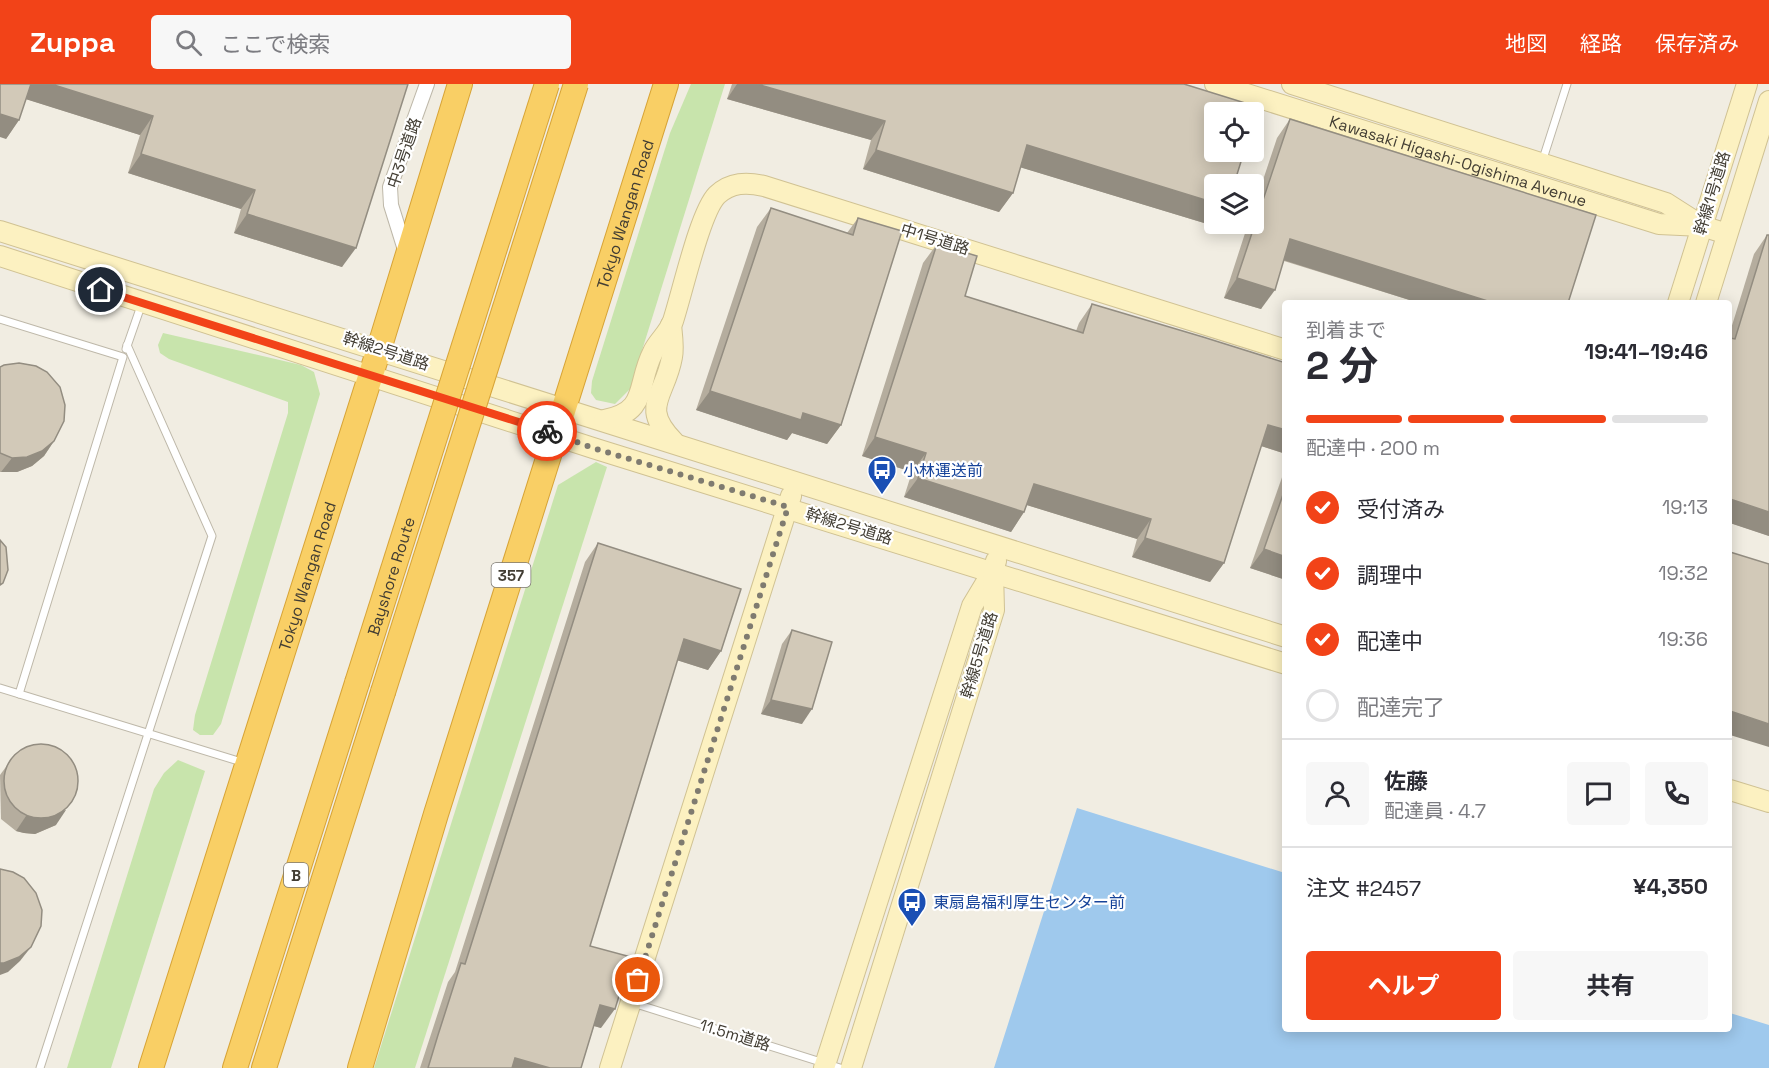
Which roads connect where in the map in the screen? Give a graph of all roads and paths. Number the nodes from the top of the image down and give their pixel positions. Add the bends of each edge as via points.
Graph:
1 (427, 84) edge
2 (547, 84) edge
3 (576, 84) edge
4 (666, 84) edge
5 (1215, 84) edge
6 (1292, 84) edge
7 (1567, 84) edge
8 (1747, 84) edge
9 (457, 88) edge
10 (1769, 101) edge
11 (1541, 164) junction
12 (1702, 226) junction
13 (0, 231) edge
14 (1727, 234) junction
15 (0, 256) edge
16 (408, 258) junction
17 (1679, 300) edge
18 (1707, 300) edge
19 (142, 303) junction
20 (0, 319) edge
21 (671, 325) junction
22 (128, 345) junction
23 (379, 349) junction
24 (1282, 349) edge
25 (123, 357) junction
26 (370, 377) junction
27 (565, 407) junction
28 (604, 420) junction
29 (556, 434) junction
30 (675, 443) junction
31 (795, 482) junction
32 (788, 507) junction
33 (1001, 547) junction
34 (993, 571) junction
35 (1282, 636) edge
36 (1282, 663) edge
37 (0, 688) edge
38 (19, 694) junction
39 (147, 733) junction
40 (247, 764) junction
41 (1732, 790) edge
42 (1769, 802) edge
43 (631, 1002) junction
44 (830, 1066) edge
45 (40, 1068) edge
46 (151, 1068) edge
47 (235, 1068) edge
48 (264, 1068) edge
49 (360, 1068) edge
50 (610, 1068) edge
51 (851, 1068) edge

1 - 16 street, 中3号道路 via 390,187 391,205
2 - 47 highway, Bayshore Route / B, bridge
3 - 48 highway, Bayshore Route / B, bridge
4 - 27 highway, Tokyo Wangan Road / 357
5 - 12 street, Kawasaki Higashi-Ogishima Avenue via 1659,224
6 - 11 street, Kawasaki Higashi-Ogishima Avenue
7 - 11 lane
8 - 12 street, 幹線1号道路
9 - 16 highway, Tokyo Wangan Road
10 - 14 street, 幹線1号道路
11 - 12 street, Kawasaki Higashi-Ogishima Avenue via 1666,202
12 - 14 street, Kawasaki Higashi-Ogishima Avenue
12 - 17 street, 幹線1号道路
13 - 23 street, 幹線2号道路
14 - 18 street, 幹線1号道路
15 - 19 street, 幹線2号道路
16 - 23 highway, Tokyo Wangan Road
19 - 22 lane
19 - 26 street, 幹線2号道路
20 - 25 lane
21 - 24 street, 中1号道路 via 708,208 730,186 749,183
21 - 28 street, 中1号道路 via 652,352 633,408
21 - 30 street, 中1号道路 via 672,357 655,412 660,427
22 - 25 lane
22 - 39 lane via 212,536
23 - 26 highway, Tokyo Wangan Road
23 - 27 street, 幹線2号道路
25 - 38 lane
26 - 29 street, 幹線2号道路
26 - 40 highway, Tokyo Wangan Road
27 - 28 street, 幹線2号道路
27 - 29 highway, Tokyo Wangan Road / 357
28 - 30 street, 幹線2号道路
29 - 32 street, 幹線2号道路
29 - 49 highway, Tokyo Wangan Road / 357
30 - 31 street, 幹線2号道路
31 - 32 street
31 - 33 street, 幹線2号道路
32 - 34 street, 幹線2号道路
32 - 43 street
33 - 34 street
33 - 35 street, 幹線2号道路
34 - 36 street, 幹線2号道路
34 - 44 street, 幹線5号道路 via 972,606
34 - 51 street, 幹線5号道路 via 994,610
37 - 38 lane
38 - 39 lane
39 - 40 lane
39 - 45 lane
40 - 46 highway, Tokyo Wangan Road
41 - 42 street
43 - 44 lane, 11.5m道路
43 - 50 street

